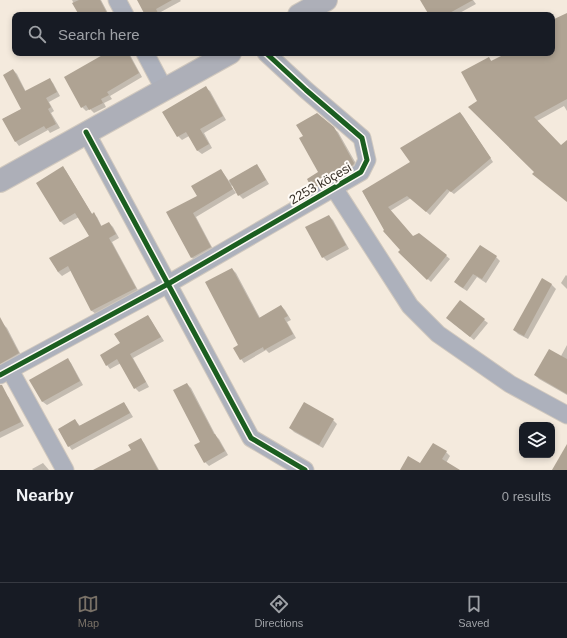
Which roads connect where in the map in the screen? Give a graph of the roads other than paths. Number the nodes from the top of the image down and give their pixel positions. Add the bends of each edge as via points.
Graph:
1 (117, 0) edge
2 (326, 0) edge
3 (123, 12) edge
4 (304, 12) edge
5 (147, 56) edge
6 (224, 56) edge
7 (269, 56) edge
8 (164, 89) junction
9 (86, 132) junction
10 (0, 181) edge
11 (334, 188) junction
12 (168, 284) junction
13 (5, 373) edge
14 (567, 415) edge
15 (65, 470) edge
16 (305, 470) edge

1 - 3 street
2 - 4 main road
5 - 8 street
6 - 8 main road
7 - 11 street, 2253 köçesi via 362,138 367,160 361,172
8 - 9 main road
9 - 10 main road
9 - 12 street
11 - 12 street, 2253 köçesi
11 - 14 street via 410,306 438,334 510,384
12 - 13 street, 2253 köçesi
12 - 16 street via 251,438
13 - 15 street

